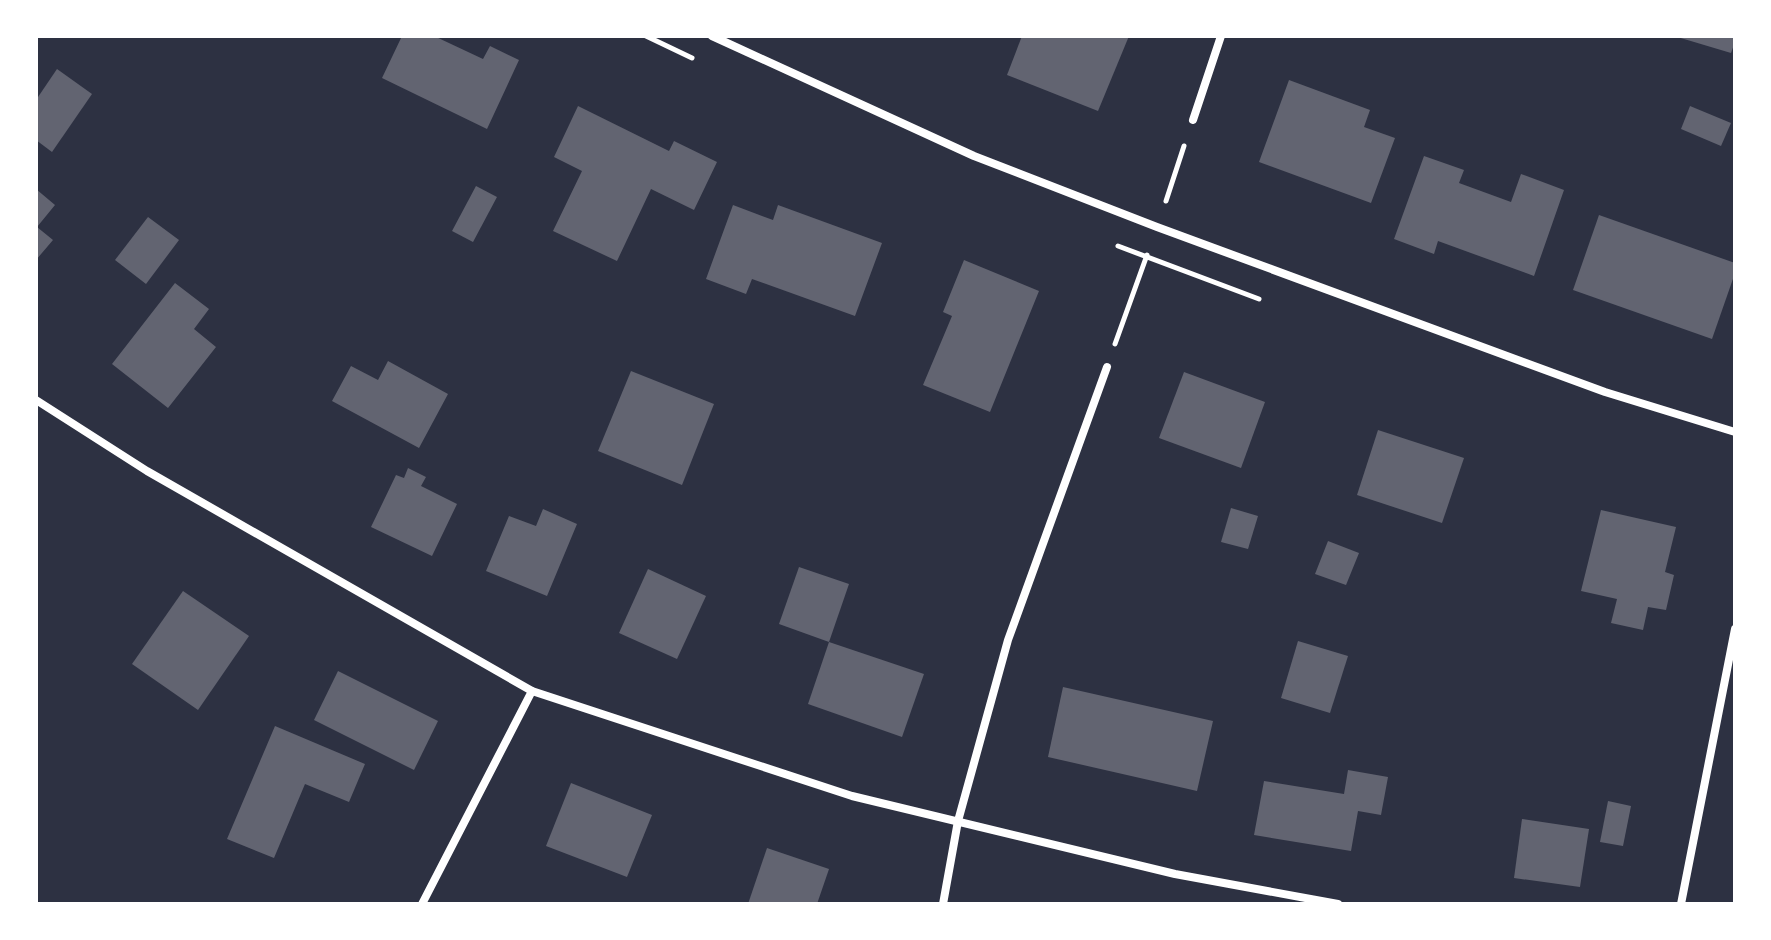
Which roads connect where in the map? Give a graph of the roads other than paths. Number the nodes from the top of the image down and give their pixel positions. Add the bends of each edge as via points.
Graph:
1 (712, 36) edge
2 (1221, 36) edge
3 (1193, 120) dead end
4 (1107, 367) dead end
5 (36, 400) edge
6 (1735, 432) edge
7 (1735, 629) edge
8 (532, 691) junction
9 (958, 821) junction
10 (422, 904) edge
11 (943, 904) edge
12 (1338, 904) edge
13 (1681, 904) edge

1 - 6 street via 974,156 1605,392
2 - 3 street
4 - 9 street via 1008,640
5 - 8 street via 147,471
7 - 13 street
8 - 9 street via 852,796
8 - 10 street
9 - 11 street
9 - 12 street via 1175,874

